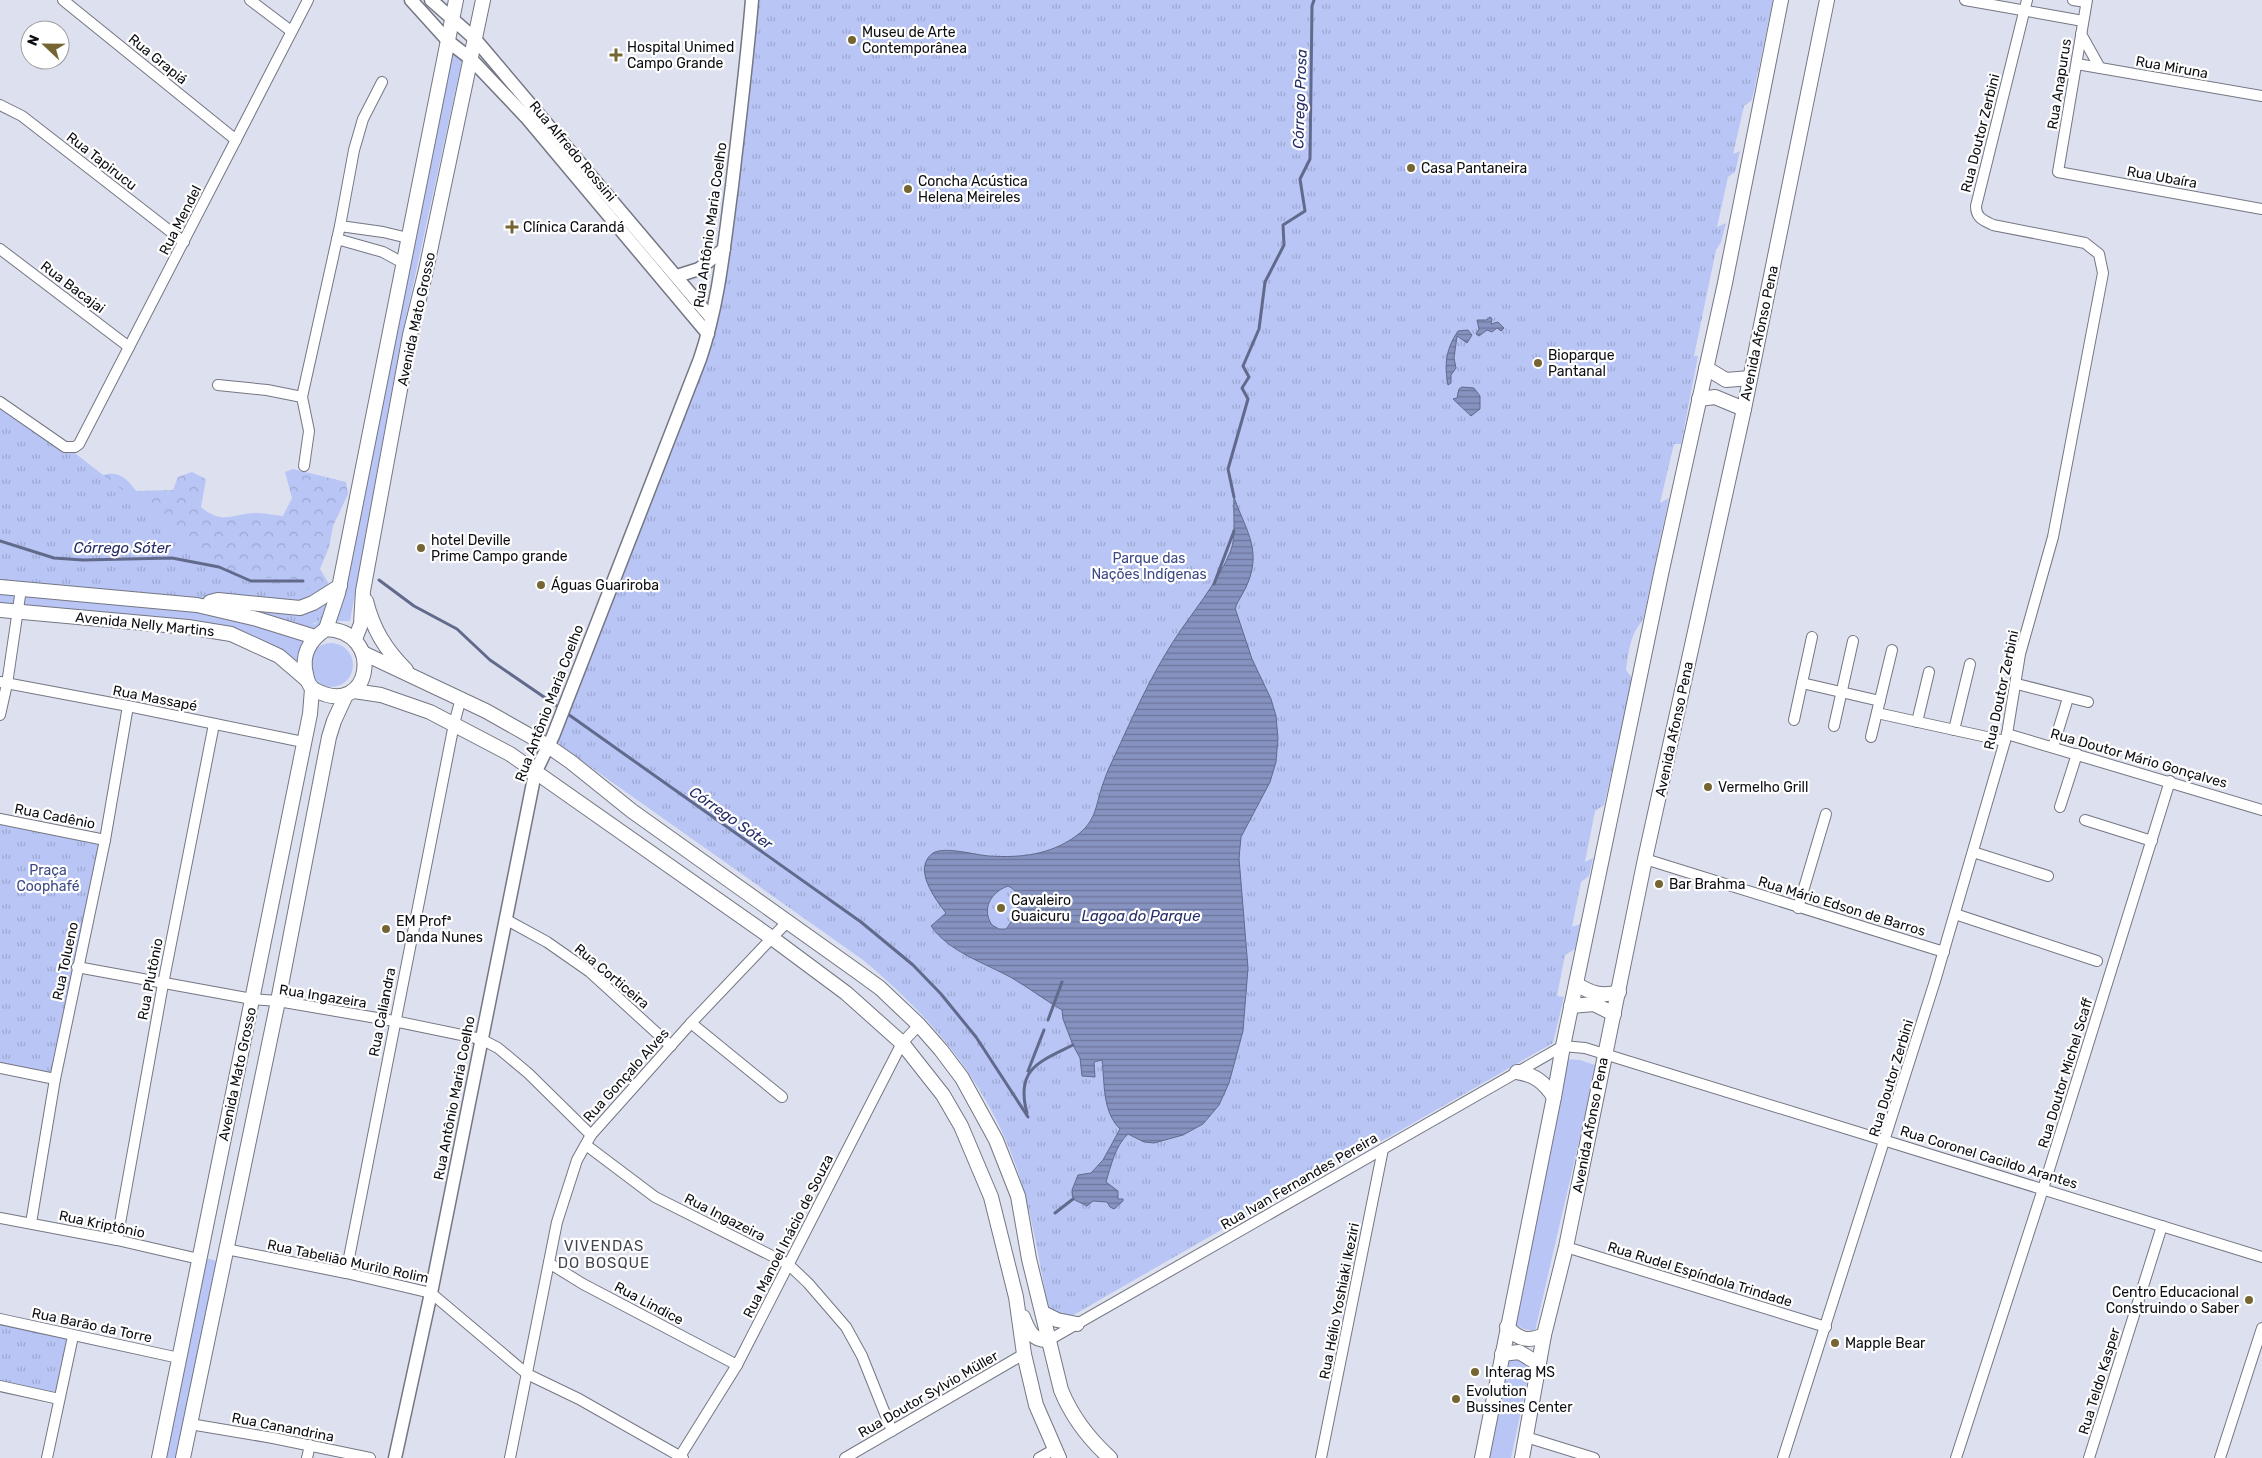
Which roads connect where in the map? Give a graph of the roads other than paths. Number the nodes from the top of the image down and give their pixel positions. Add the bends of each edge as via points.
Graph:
1 (63, 0) edge
2 (250, 0) edge
3 (308, 0) edge
4 (411, 0) edge
5 (432, 0) edge
6 (456, 0) edge
7 (483, 0) edge
8 (752, 0) edge
9 (1781, 0) edge
10 (1827, 0) edge
11 (1965, 0) edge
12 (2027, 0) edge
13 (2073, 0) edge
14 (2086, 1) edge
15 (2024, 11) junction
16 (452, 18) junction
17 (2083, 21) junction
18 (291, 31) junction
19 (2081, 33) junction
20 (475, 39) junction
21 (448, 42) junction
22 (471, 59) junction
23 (2077, 64) junction
24 (2100, 68) junction
25 (382, 82) dead end
26 (2262, 96) edge
27 (0, 105) edge
28 (236, 140) junction
29 (2058, 172) joint
30 (2262, 209) edge
31 (340, 226) junction
32 (408, 238) junction
33 (337, 239) junction
34 (184, 242) junction
35 (0, 249) edge
36 (724, 249) junction
37 (404, 264) junction
38 (426, 270) junction
39 (677, 276) junction
40 (711, 318) junction
41 (392, 321) junction
42 (708, 334) junction
43 (410, 335) junction
44 (129, 347) junction
45 (1706, 368) junction
46 (1750, 378) junction
47 (218, 385) dead end
48 (302, 397) junction
49 (1700, 399) junction
50 (0, 402) edge
51 (1744, 409) junction
52 (304, 466) dead end
53 (340, 586) junction
54 (0, 587) edge
55 (20, 589) junction
56 (363, 591) junction
57 (197, 605) junction
58 (0, 610) edge
59 (18, 611) junction
60 (320, 633) junction
61 (1812, 637) dead end
62 (355, 639) junction
63 (1853, 641) dead end
64 (1892, 650) dead end
65 (363, 654) junction
66 (1970, 664) dead end
67 (1929, 672) dead end
68 (412, 676) junction
69 (4, 683) edge
70 (1802, 683) junction
71 (2017, 684) junction
72 (310, 685) junction
73 (1841, 692) junction
74 (350, 694) junction
75 (461, 698) junction
76 (2068, 698) junction
77 (1880, 701) junction
78 (2088, 702) dead end
79 (128, 706) junction
80 (1877, 713) junction
81 (0, 715) edge
82 (1794, 720) dead end
83 (1917, 722) junction
84 (214, 724) junction
85 (454, 724) junction
86 (1834, 726) dead end
87 (1954, 730) junction
88 (1871, 737) dead end
89 (2006, 738) junction
90 (303, 742) junction
91 (548, 746) junction
92 (2053, 747) junction
93 (2077, 754) junction
94 (536, 773) junction
95 (2170, 781) junction
96 (2060, 807) dead end
97 (2262, 810) edge
98 (1826, 814) dead end
99 (0, 820) edge
100 (2085, 820) dead end
101 (105, 840) junction
102 (2152, 841) junction
103 (1973, 852) junction
104 (1645, 859) junction
105 (2048, 876) dead end
106 (1798, 908) junction
107 (1955, 914) junction
108 (505, 919) junction
109 (788, 921) junction
110 (772, 938) junction
111 (1944, 952) junction
112 (2097, 961) dead end
113 (77, 967) junction
114 (163, 984) junction
115 (1576, 984) junction
116 (1619, 992) junction
117 (252, 1000) junction
118 (278, 1001) junction
119 (1571, 1006) junction
120 (1614, 1014) junction
121 (394, 1021) junction
122 (691, 1023) junction
123 (919, 1025) junction
124 (481, 1039) junction
125 (902, 1043) junction
126 (670, 1046) junction
127 (1562, 1046) junction
128 (1604, 1055) junction
129 (0, 1068) edge
130 (1517, 1072) junction
131 (55, 1079) junction
132 (782, 1097) dead end
133 (1554, 1097) junction
134 (591, 1134) junction
135 (1886, 1139) junction
136 (586, 1145) junction
137 (1383, 1149) junction
138 (2043, 1189) junction
139 (0, 1218) edge
140 (31, 1222) junction
141 (2162, 1226) junction
142 (1003, 1239) junction
143 (117, 1240) junction
144 (1566, 1247) junction
145 (226, 1249) junction
146 (2262, 1257) edge
147 (198, 1259) junction
148 (1029, 1259) junction
149 (549, 1263) junction
150 (788, 1264) junction
151 (346, 1273) junction
152 (220, 1281) junction
153 (431, 1293) junction
154 (1016, 1297) junction
155 (1043, 1313) junction
156 (0, 1319) edge
157 (1077, 1324) junction
158 (1507, 1327) junction
159 (1826, 1327) junction
160 (2262, 1328) edge
161 (1544, 1335) junction
162 (73, 1336) junction
163 (1049, 1340) junction
164 (1024, 1354) junction
165 (1502, 1354) junction
166 (179, 1358) junction
167 (1539, 1364) junction
168 (737, 1366) junction
169 (527, 1374) junction
170 (0, 1386) edge
171 (59, 1399) junction
172 (170, 1409) junction
173 (190, 1424) junction
174 (892, 1432) junction
175 (1526, 1437) junction
176 (310, 1445) junction
177 (1057, 1453) edge
178 (681, 1457) edge
179 (47, 1458) edge
180 (159, 1458) edge
181 (183, 1458) edge
182 (307, 1458) edge
183 (370, 1458) edge
184 (395, 1458) edge
185 (510, 1458) edge
186 (844, 1458) edge
187 (1038, 1458) edge
188 (1110, 1458) edge
189 (1321, 1458) edge
190 (1482, 1458) edge
191 (1522, 1458) edge
192 (1594, 1458) edge
193 (1783, 1458) edge
194 (1956, 1458) edge
195 (2089, 1458) edge
196 (2220, 1458) edge

1 - 28 street, Rua Grapiá
2 - 18 street
3 - 18 street, Rua Mendel
4 - 21 street, Rua Alfredo Rossini
5 - 16 street
6 - 16 main road, Avenida Mato Grosso
7 - 20 main road, Avenida Mato Grosso
8 - 36 street, Rua Antônio Maria Coelho
9 - 45 main road
10 - 46 main road, Avenida Afonso Pena
11 - 15 street
12 - 15 street, Rua Doutor Zerbini
13 - 14 street
14 - 17 street, Rua Anapurus
15 - 17 street
15 - 71 street, Rua Doutor Zerbini via 1976,213 1980,219 1993,225 2085,243 2099,254 2103,274 2053,537 2020,654
16 - 20 street
16 - 21 main road, Avenida Mato Grosso
17 - 19 street, Rua Anapurus
18 - 28 street, Rua Mendel
19 - 23 street, Rua Anapurus
19 - 24 street
20 - 22 main road, Avenida Mato Grosso
20 - 39 street
21 - 22 street, Rua Alfredo Rossini
21 - 32 main road, Avenida Mato Grosso
22 - 38 main road, Avenida Mato Grosso
22 - 42 street, Rua Alfredo Rossini via 526,117
23 - 24 street, Rua Miruna
23 - 29 street, Rua Anapurus
24 - 26 street, Rua Miruna
25 - 31 street via 363,118
27 - 34 street, Rua Tapirucu via 22,116
28 - 34 street, Rua Mendel
29 - 30 street, Rua Ubaíra
31 - 32 street
31 - 33 street
32 - 37 main road, Avenida Mato Grosso
32 - 38 main road via 419,246
33 - 37 street via 384,252
33 - 48 street
34 - 44 street, Rua Mendel
35 - 44 street, Rua Bacajai
36 - 39 street via 699,269
36 - 40 street, Rua Antônio Maria Coelho
37 - 41 main road, Avenida Mato Grosso
38 - 43 main road, Avenida Mato Grosso
39 - 40 street
40 - 42 street, Rua Antônio Maria Coelho
41 - 43 main road via 400,335
41 - 53 main road, Avenida Mato Grosso
42 - 91 street, Rua Antônio Maria Coelho
43 - 56 main road, Avenida Mato Grosso
44 - 50 street, Rua Mendel via 79,444 71,448
45 - 46 main road via 1726,380
45 - 49 main road
46 - 51 main road, Avenida Afonso Pena
47 - 48 street
48 - 52 street via 309,431
49 - 51 main road via 1715,397
49 - 115 main road
51 - 104 main road, Avenida Afonso Pena
53 - 57 main road via 300,608 218,600
53 - 60 main road, Avenida Mato Grosso
54 - 55 main road, Avenida Nelly Martins
55 - 57 main road, Avenida Nelly Martins
55 - 59 street
56 - 62 main road, Avenida Mato Grosso via 361,624
56 - 68 main road via 371,622 381,642
57 - 60 main road, Avenida Nelly Martins
58 - 59 main road, Avenida Nelly Martins
59 - 69 street
59 - 72 main road, Avenida Nelly Martins via 231,634 279,656
60 - 62 main road via 336,629
60 - 72 main road via 306,650 304,665
61 - 70 street
62 - 65 main road
63 - 73 street
64 - 77 street
65 - 68 main road
65 - 74 main road via 364,673
66 - 87 street
67 - 83 street
68 - 75 main road
69 - 79 street, Rua Massapé
69 - 81 street
70 - 73 street
70 - 82 street
71 - 76 street
71 - 89 street, Rua Doutor Zerbini
72 - 74 main road via 328,696
72 - 90 main road, Avenida Mato Grosso via 310,714
73 - 77 street
73 - 86 street
74 - 85 main road via 394,700
74 - 118 main road, Avenida Mato Grosso via 334,720 329,737
75 - 85 street, Rua Caliandra
75 - 91 main road
76 - 78 street
76 - 92 street
77 - 80 street
79 - 84 street, Rua Massapé
79 - 101 street, Rua Tolueno
80 - 83 street, Rua Doutor Mário Gonçalves
80 - 88 street
83 - 87 street, Rua Doutor Mário Gonçalves
84 - 90 street, Rua Massapé
84 - 114 street, Rua Plutônio
85 - 94 main road via 510,754
85 - 121 street, Rua Caliandra
87 - 89 street, Rua Doutor Mário Gonçalves
89 - 92 street, Rua Doutor Mário Gonçalves
89 - 103 street, Rua Doutor Zerbini
90 - 117 main road, Avenida Mato Grosso
91 - 94 street, Rua Antônio Maria Coelho
91 - 109 main road via 632,811
92 - 93 street, Rua Doutor Mário Gonçalves
93 - 95 street, Rua Doutor Mário Gonçalves
93 - 96 street
94 - 108 street, Rua Antônio Maria Coelho
94 - 110 main road
95 - 97 street, Rua Doutor Mário Gonçalves
95 - 102 street, Rua Doutor Michel Scaff
98 - 106 street
99 - 101 street, Rua Cadênio
100 - 102 street
101 - 113 street, Rua Tolueno
102 - 138 street, Rua Doutor Michel Scaff
103 - 105 street
103 - 107 street, Rua Doutor Zerbini
104 - 106 street, Rua Mário Edson de Barros
104 - 116 main road, Avenida Afonso Pena
106 - 111 street, Rua Mário Edson de Barros
107 - 111 street, Rua Doutor Zerbini
107 - 112 street
108 - 124 street, Rua Antônio Maria Coelho
108 - 126 street, Rua Corticeira via 547,942 590,972
109 - 110 street, Rua Gonçalo Alves
109 - 123 main road via 880,988
110 - 122 street, Rua Gonçalo Alves
110 - 125 main road via 846,992
111 - 135 street, Rua Doutor Zerbini
113 - 114 street, Rua Ingazeira
113 - 131 street, Rua Tolueno
114 - 117 street, Rua Ingazeira
114 - 143 street, Rua Plutônio
115 - 116 main road via 1596,995
115 - 119 main road
116 - 120 main road, Avenida Afonso Pena
117 - 118 street, Rua Ingazeira
117 - 147 main road, Avenida Mato Grosso
118 - 121 street, Rua Ingazeira
118 - 145 main road, Avenida Mato Grosso
119 - 120 main road via 1594,1004
119 - 127 main road
120 - 128 main road, Avenida Afonso Pena
121 - 124 street, Rua Ingazeira
121 - 151 street, Rua Caliandra
122 - 126 street, Rua Gonçalo Alves
122 - 132 street
123 - 125 street, Rua Manoel Inácio de Souza
123 - 148 main road via 962,1078 996,1140 1018,1196
124 - 134 street, Rua Ingazeira via 498,1048 528,1073
124 - 153 street, Rua Antônio Maria Coelho
125 - 142 main road via 938,1088 961,1126 992,1197
125 - 150 street, Rua Manoel Inácio de Souza
126 - 134 street, Rua Gonçalo Alves
127 - 128 street, Rua Coronel Cacildo Arantes via 1576,1046
127 - 130 street, Rua Ivan Fernandes Pereira
127 - 133 main road
128 - 135 street, Rua Coronel Cacildo Arantes
128 - 144 main road, Avenida Afonso Pena
129 - 131 street
130 - 133 main road via 1539,1079
130 - 137 street, Rua Ivan Fernandes Pereira
131 - 140 street, Rua Tolueno
133 - 158 main road
134 - 136 street, Rua Gonçalo Alves
135 - 138 street, Rua Coronel Cacildo Arantes
135 - 159 street, Rua Doutor Zerbini
136 - 149 street, Rua Gonçalo Alves via 577,1160 557,1222
136 - 150 street, Rua Ingazeira via 655,1197
137 - 157 street, Rua Ivan Fernandes Pereira
137 - 189 street, Rua Hélio Yoshiaki Ikeziri
138 - 141 street, Rua Coronel Cacildo Arantes
138 - 194 street, Rua Doutor Michel Scaff
139 - 140 street, Rua Kriptônio
140 - 143 street, Rua Kriptônio
141 - 146 street, Rua Coronel Cacildo Arantes
141 - 195 street, Rua Teldo Kasper
142 - 148 main road via 1014,1244
142 - 154 main road
143 - 147 street, Rua Kriptônio
144 - 159 street, Rua Rudel Espíndola Trindade
144 - 161 main road, Avenida Afonso Pena
145 - 151 street, Rua Tabelião Murilo Rolim
145 - 152 main road, Avenida Mato Grosso
147 - 152 main road via 215,1265
147 - 166 main road, Avenida Mato Grosso
148 - 155 main road
149 - 168 street, Rua Lindice
149 - 169 street, Rua Gonçalo Alves
150 - 168 street, Rua Manoel Inácio de Souza
150 - 174 street, Rua Ingazeira via 846,1327 870,1372
151 - 153 street, Rua Tabelião Murilo Rolim
152 - 173 main road, Avenida Mato Grosso
153 - 169 street, Rua Tabelião Murilo Rolim
153 - 184 street, Rua Antônio Maria Coelho
154 - 163 main road via 1032,1336 1042,1341
154 - 164 main road
155 - 157 main road
155 - 163 main road
156 - 162 street, Rua Barão da Torre
157 - 163 street, Rua Ivan Fernandes Pereira
158 - 161 main road via 1525,1340
158 - 165 main road
159 - 193 street, Rua Doutor Zerbini
160 - 196 street
161 - 167 main road, Avenida Afonso Pena
162 - 166 street, Rua Barão da Torre
162 - 171 street
163 - 188 main road via 1069,1409 1081,1428
164 - 174 street, Rua Doutor Sylvio Müller
164 - 177 main road via 1036,1405
165 - 167 main road via 1519,1352
165 - 190 main road
166 - 172 main road, Avenida Mato Grosso
167 - 175 main road, Avenida Afonso Pena
168 - 178 street, Rua Manoel Inácio de Souza
169 - 178 street, Rua Tabelião Murilo Rolim via 579,1399
169 - 185 street, Rua Gonçalo Alves
170 - 171 street
171 - 179 street
172 - 173 main road via 176,1419
172 - 180 main road, Avenida Mato Grosso
173 - 176 street, Rua Canandrina
173 - 181 main road, Avenida Mato Grosso
174 - 186 street, Rua Doutor Sylvio Müller
175 - 191 main road, Avenida Afonso Pena
175 - 192 street
176 - 182 street
176 - 183 street, Rua Canandrina
177 - 187 street

